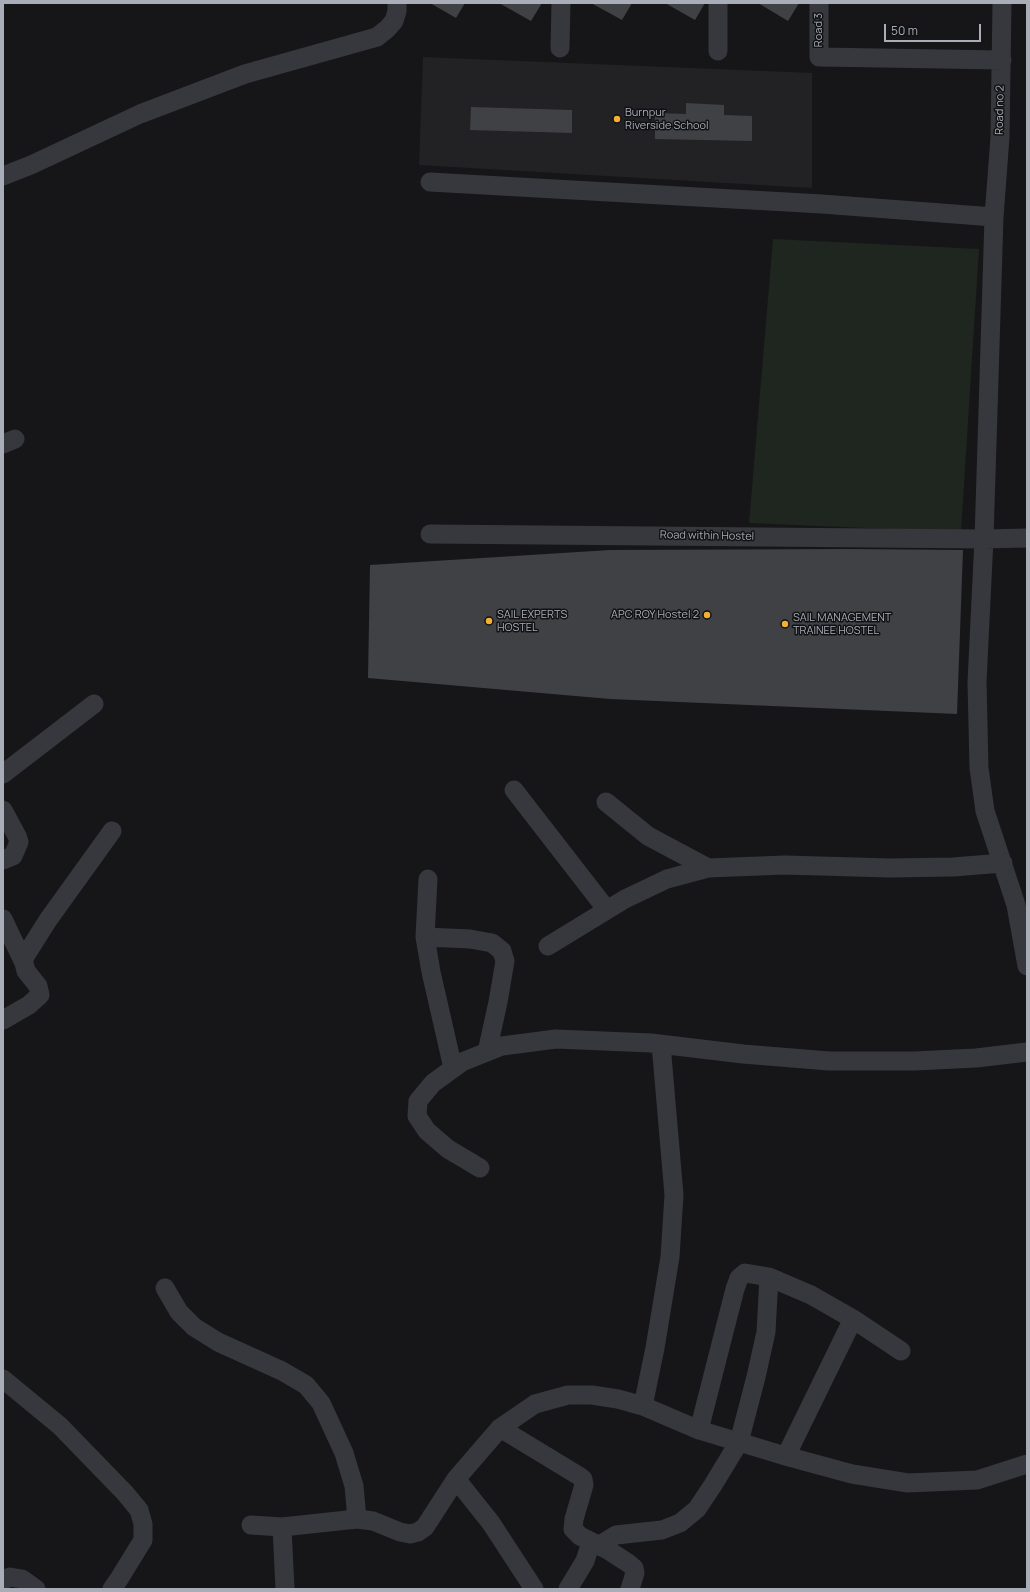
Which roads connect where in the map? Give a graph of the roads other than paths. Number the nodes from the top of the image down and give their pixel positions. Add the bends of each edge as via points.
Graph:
1 (561, 3) edge
2 (718, 3) edge
3 (819, 3) edge
4 (1002, 3) edge
5 (397, 7) edge
6 (560, 48) dead end
7 (718, 51) dead end
8 (1002, 60) junction
9 (3, 176) edge
10 (430, 182) dead end
11 (994, 217) junction
12 (430, 534) dead end
13 (1027, 538) edge
14 (984, 539) junction
15 (94, 704) dead end
16 (3, 774) edge
17 (514, 790) dead end
18 (606, 802) dead end
19 (3, 810) edge
20 (112, 831) dead end
21 (3, 860) edge
22 (1003, 863) junction
23 (708, 868) junction
24 (428, 879) dead end
25 (607, 910) junction
26 (3, 919) edge
27 (425, 937) junction
28 (548, 946) dead end
29 (24, 963) junction
30 (1027, 966) edge
31 (3, 1020) edge
32 (662, 1044) junction
33 (487, 1052) junction
34 (1027, 1052) edge
35 (453, 1068) junction
36 (480, 1168) dead end
37 (769, 1277) junction
38 (165, 1288) dead end
39 (853, 1319) junction
40 (901, 1352) dead end
41 (3, 1379) edge
42 (643, 1406) junction
43 (500, 1428) junction
44 (700, 1430) junction
45 (739, 1442) junction
46 (786, 1456) junction
47 (1027, 1464) edge
48 (456, 1479) junction
49 (357, 1519) junction
50 (251, 1526) dead end
51 (282, 1527) junction
52 (595, 1544) junction
53 (3, 1580) edge
54 (36, 1589) edge
55 (112, 1589) edge
56 (285, 1589) edge
57 (534, 1589) edge
58 (568, 1589) edge
59 (630, 1589) edge

1 - 6 street
2 - 7 street
3 - 8 street, Road 3 via 819,57
4 - 8 street, Road no 2
5 - 9 street via 394,21 377,37 245,74 140,114
8 - 11 street, Road no 2
10 - 11 street via 814,203
11 - 14 street, Road no 2
12 - 14 street, Road within Hostel
13 - 14 street, Road within Hostel
14 - 22 street, Road no 2 via 976,682 979,768 985,811
15 - 16 street
17 - 25 street
18 - 23 street via 648,836
19 - 21 street via 19,842 13,856
20 - 29 street via 48,920 24,958
22 - 23 street via 953,867 784,865
22 - 30 street, Road no 2 via 1016,905
23 - 25 street via 667,879
24 - 27 street
25 - 28 street
26 - 29 street
27 - 33 street via 470,939 492,943 502,951 505,962
27 - 35 street
29 - 31 street via 26,971 38,986 40,995 29,1005
32 - 33 street via 556,1039 502,1046
32 - 34 street via 829,1061 914,1061
32 - 42 street via 674,1195 670,1257
33 - 35 street
35 - 36 street via 433,1083 418,1101 417,1116 427,1131 448,1150
37 - 39 street via 811,1295
37 - 44 street via 749,1273 739,1278
37 - 45 street via 766,1332
38 - 49 street via 179,1312 194,1327 218,1342 282,1371 306,1385 321,1403 344,1453 354,1486
39 - 40 street
39 - 46 street
41 - 55 street via 60,1426 139,1510 144,1524 142,1540
42 - 43 street via 592,1395 568,1395 535,1404
42 - 44 street
43 - 48 street
43 - 52 street via 583,1480 583,1490 573,1525 576,1533
44 - 45 street
45 - 46 street
45 - 52 street via 697,1509 680,1523 662,1530 616,1535
46 - 47 street via 852,1474 908,1483 977,1480
48 - 49 street via 425,1527 418,1532 410,1534 373,1520
48 - 57 street via 491,1522
49 - 51 street
50 - 51 street
51 - 56 street
52 - 58 street
52 - 59 street via 634,1568
53 - 54 street via 10,1577 22,1580

